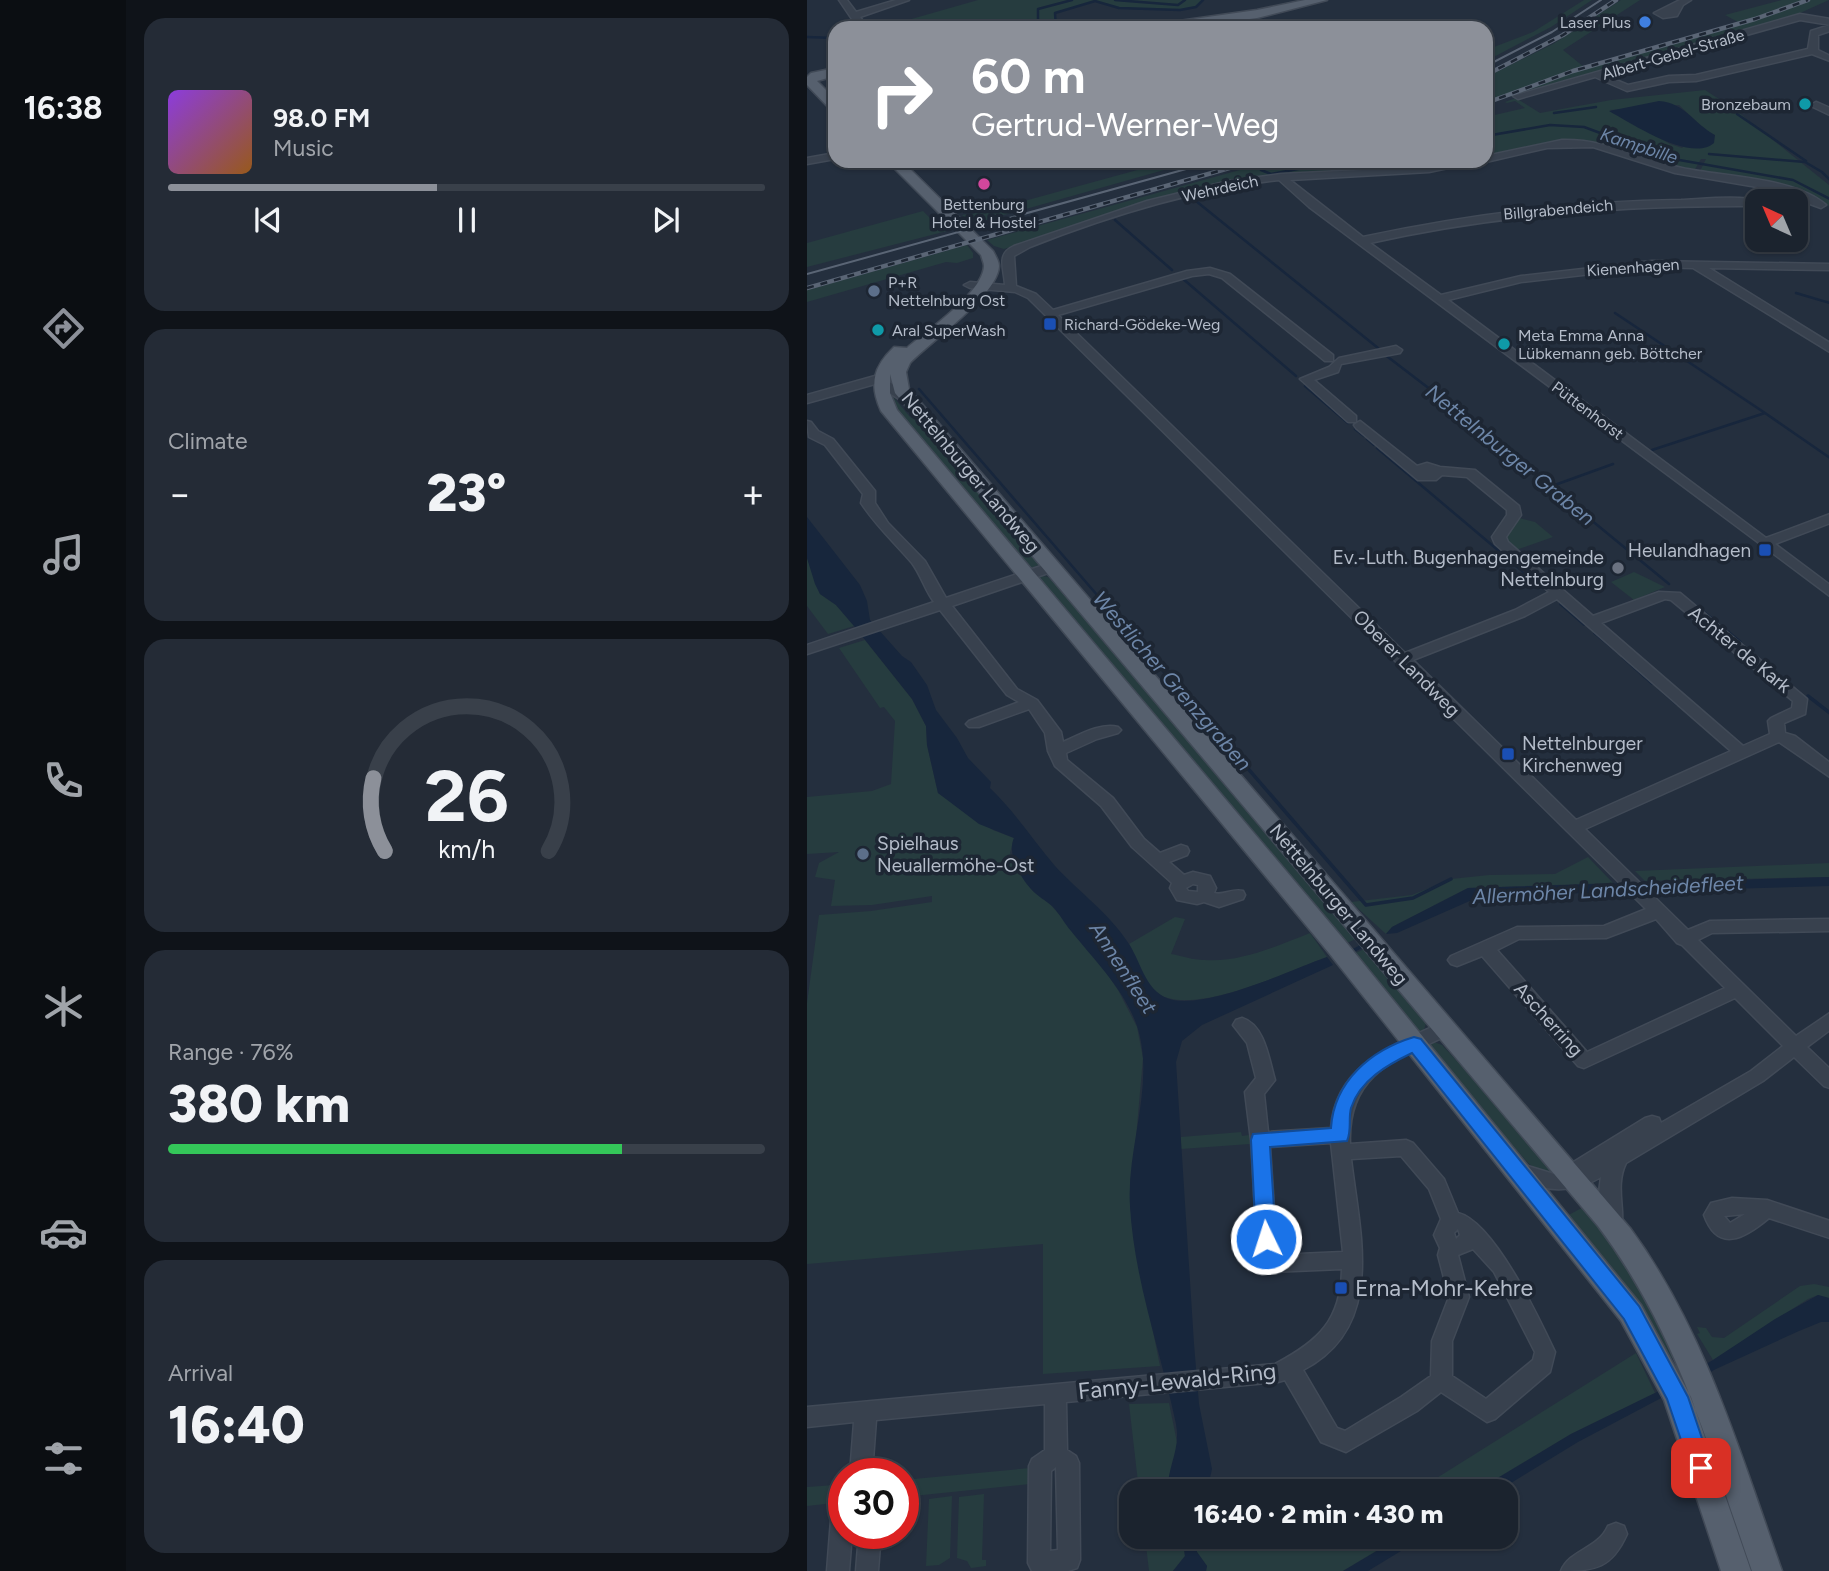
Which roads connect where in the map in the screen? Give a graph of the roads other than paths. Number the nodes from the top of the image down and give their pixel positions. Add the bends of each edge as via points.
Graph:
1 (843, 0) edge
2 (905, 0) edge
3 (1321, 0) edge
4 (854, 16) junction
5 (858, 21) edge
6 (1208, 21) edge
7 (1829, 22) edge
8 (1829, 28) edge
9 (1813, 51) junction
10 (1827, 59) dead end
11 (1597, 75) junction
12 (822, 76) edge
13 (828, 96) edge
14 (1518, 96) dead end
15 (1816, 105) dead end
16 (1829, 112) edge
17 (828, 155) edge
18 (1493, 157) edge
19 (807, 159) edge
20 (901, 168) edge
21 (1429, 168) edge
22 (1281, 177) junction
23 (1745, 203) edge
24 (1825, 207) edge
25 (1362, 241) junction
26 (1694, 264) junction
27 (1829, 267) edge
28 (977, 285) junction
29 (1010, 288) junction
30 (1439, 299) junction
31 (1051, 314) junction
32 (1829, 349) edge
33 (1396, 350) dead end
34 (1336, 361) junction
35 (886, 382) junction
36 (807, 399) edge
37 (807, 425) edge
38 (1453, 457) dead end
39 (1434, 469) junction
40 (1829, 518) edge
41 (1765, 543) junction
42 (1052, 567) junction
43 (1026, 576) junction
44 (1829, 592) edge
45 (1558, 593) junction
46 (944, 604) junction
47 (1591, 622) junction
48 (807, 650) edge
49 (1403, 659) junction
50 (1032, 703) junction
51 (974, 724) dead end
52 (1113, 730) dead end
53 (1778, 736) junction
54 (1056, 751) junction
55 (1740, 751) junction
56 (1829, 772) edge
57 (1572, 828) junction
58 (1181, 851) dead end
59 (1156, 861) junction
60 (1237, 895) dead end
61 (1656, 912) junction
62 (1829, 925) edge
63 (1683, 939) junction
64 (1485, 948) junction
65 (1457, 960) dead end
66 (1736, 990) junction
67 (1829, 1020) edge
68 (1242, 1025) dead end
69 (1445, 1029) junction
70 (1414, 1044) junction
71 (1794, 1047) junction
72 (1773, 1062) junction
73 (1829, 1081) edge
74 (1260, 1140) junction
75 (1340, 1144) junction
76 (1619, 1157) junction
77 (1516, 1169) junction
78 (1567, 1178) junction
79 (1767, 1208) dead end
80 (1552, 1214) junction
81 (1462, 1228) junction
82 (1829, 1230) edge
83 (1615, 1231) junction
84 (1352, 1261) junction
85 (1675, 1362) junction
86 (1290, 1368) junction
87 (1441, 1380) junction
88 (1689, 1391) junction
89 (1055, 1394) junction
90 (866, 1412) junction
91 (807, 1418) edge
92 (1056, 1455) dead end
93 (862, 1458) edge
94 (1615, 1534) dead end
95 (840, 1549) edge
96 (869, 1549) edge
97 (838, 1571) edge
98 (867, 1571) edge
99 (1572, 1571) edge
100 (1736, 1571) edge
101 (1767, 1571) edge

1 - 4 street
2 - 4 street
3 - 6 main road
4 - 5 street
7 - 11 street, Albert-Gebel-Straße via 1800,17
8 - 9 street via 1813,34
9 - 10 street
9 - 11 street via 1696,78 1627,88
11 - 14 street, Albert-Gebel-Straße
12 - 13 main road via 811,83
15 - 16 street
17 - 19 street
18 - 24 street via 1544,145 1588,143 1681,172 1777,186
20 - 28 main road, Nettelnburger Landweg via 983,250
21 - 22 street, Wehrdeich
22 - 25 street, Püttenhorst
22 - 29 street, Wehrdeich via 1194,192 1018,248 1008,256
23 - 25 street, Billgrabendeich via 1557,207 1484,216
25 - 30 street, Püttenhorst
26 - 27 street, Kienenhagen
26 - 30 street, Kienenhagen via 1563,272
26 - 32 street
28 - 29 street, Oberer Landweg
28 - 35 main road, Nettelnburger Landweg
29 - 31 street, Oberer Landweg via 1030,294
30 - 41 street, Püttenhorst
31 - 34 street via 1191,272 1210,271 1226,276
31 - 49 street, Oberer Landweg
33 - 34 street
34 - 39 street via 1334,369 1306,379 1414,470 1427,478 1435,475
35 - 36 street
35 - 42 main road, Nettelnburger Landweg via 899,386
35 - 43 main road, Nettelnburger Landweg via 889,411
37 - 46 street via 829,442 870,494 868,503 883,526 911,552
38 - 39 street
39 - 45 street via 1470,473 1514,509 1499,537 1502,544
40 - 41 street
41 - 44 street, Püttenhorst
42 - 43 street
42 - 69 main road, Nettelnburger Landweg
43 - 46 street
43 - 70 main road, Nettelnburger Landweg
45 - 47 street
45 - 49 street via 1520,613
46 - 48 street
46 - 50 street via 1012,692
47 - 53 street, Achter de Kark via 1670,591 1800,699 1800,711 1776,721
47 - 55 street
49 - 57 street, Oberer Landweg
50 - 51 street
50 - 54 street via 1053,732
52 - 54 street
53 - 55 street
53 - 56 street via 1790,740
54 - 59 street via 1060,762 1107,802
55 - 57 street
57 - 61 street, Oberer Landweg
58 - 59 street
59 - 60 street via 1181,883 1204,880 1208,888 1204,896 1219,901
61 - 63 street, Oberer Landweg
61 - 64 street via 1606,932 1517,933
62 - 63 street via 1710,927
63 - 66 street, Oberer Landweg
64 - 65 street
64 - 66 street, Ascherring via 1585,1061
66 - 71 street, Oberer Landweg
67 - 71 street
68 - 74 street via 1255,1041 1266,1080 1254,1092
69 - 70 street
69 - 78 main road, Nettelnburger Landweg
70 - 75 street, Fanny-Lewald-Ring via 1379,1061 1357,1081 1342,1108
70 - 77 main road, Nettelnburger Landweg
71 - 72 street
71 - 73 street, Oberer Landweg
72 - 76 street via 1757,1076
72 - 78 street via 1747,1070
74 - 75 street
74 - 84 street via 1268,1264
75 - 81 street via 1406,1148 1437,1185
75 - 84 street, Fanny-Lewald-Ring
76 - 78 street
76 - 83 street via 1611,1172 1609,1203
77 - 78 street via 1530,1177
77 - 80 main road, Nettelnburger Landweg
78 - 80 street via 1552,1196
78 - 83 main road, Nettelnburger Landweg
79 - 82 street
80 - 85 main road, Nettelnburger Landweg
81 - 87 street via 1443,1231 1451,1245 1448,1255 1459,1297 1442,1341
81 - 87 street via 1501,1266 1545,1352 1543,1365 1487,1412
83 - 85 main road, Nettelnburger Landweg via 1654,1287
84 - 86 street, Fanny-Lewald-Ring via 1354,1286 1342,1323 1322,1347
85 - 88 main road, Nettelnburger Landweg
86 - 87 street via 1329,1435 1347,1442
86 - 89 street, Fanny-Lewald-Ring via 1278,1373
88 - 100 main road, Nettelnburger Landweg
88 - 101 main road, Nettelnburger Landweg
89 - 90 street, Fanny-Lewald-Ring
89 - 92 street, Fanny-Lewald-Ring
90 - 91 street, Fanny-Lewald-Ring
90 - 93 street
94 - 99 street via 1611,1545
95 - 97 street
96 - 98 street

